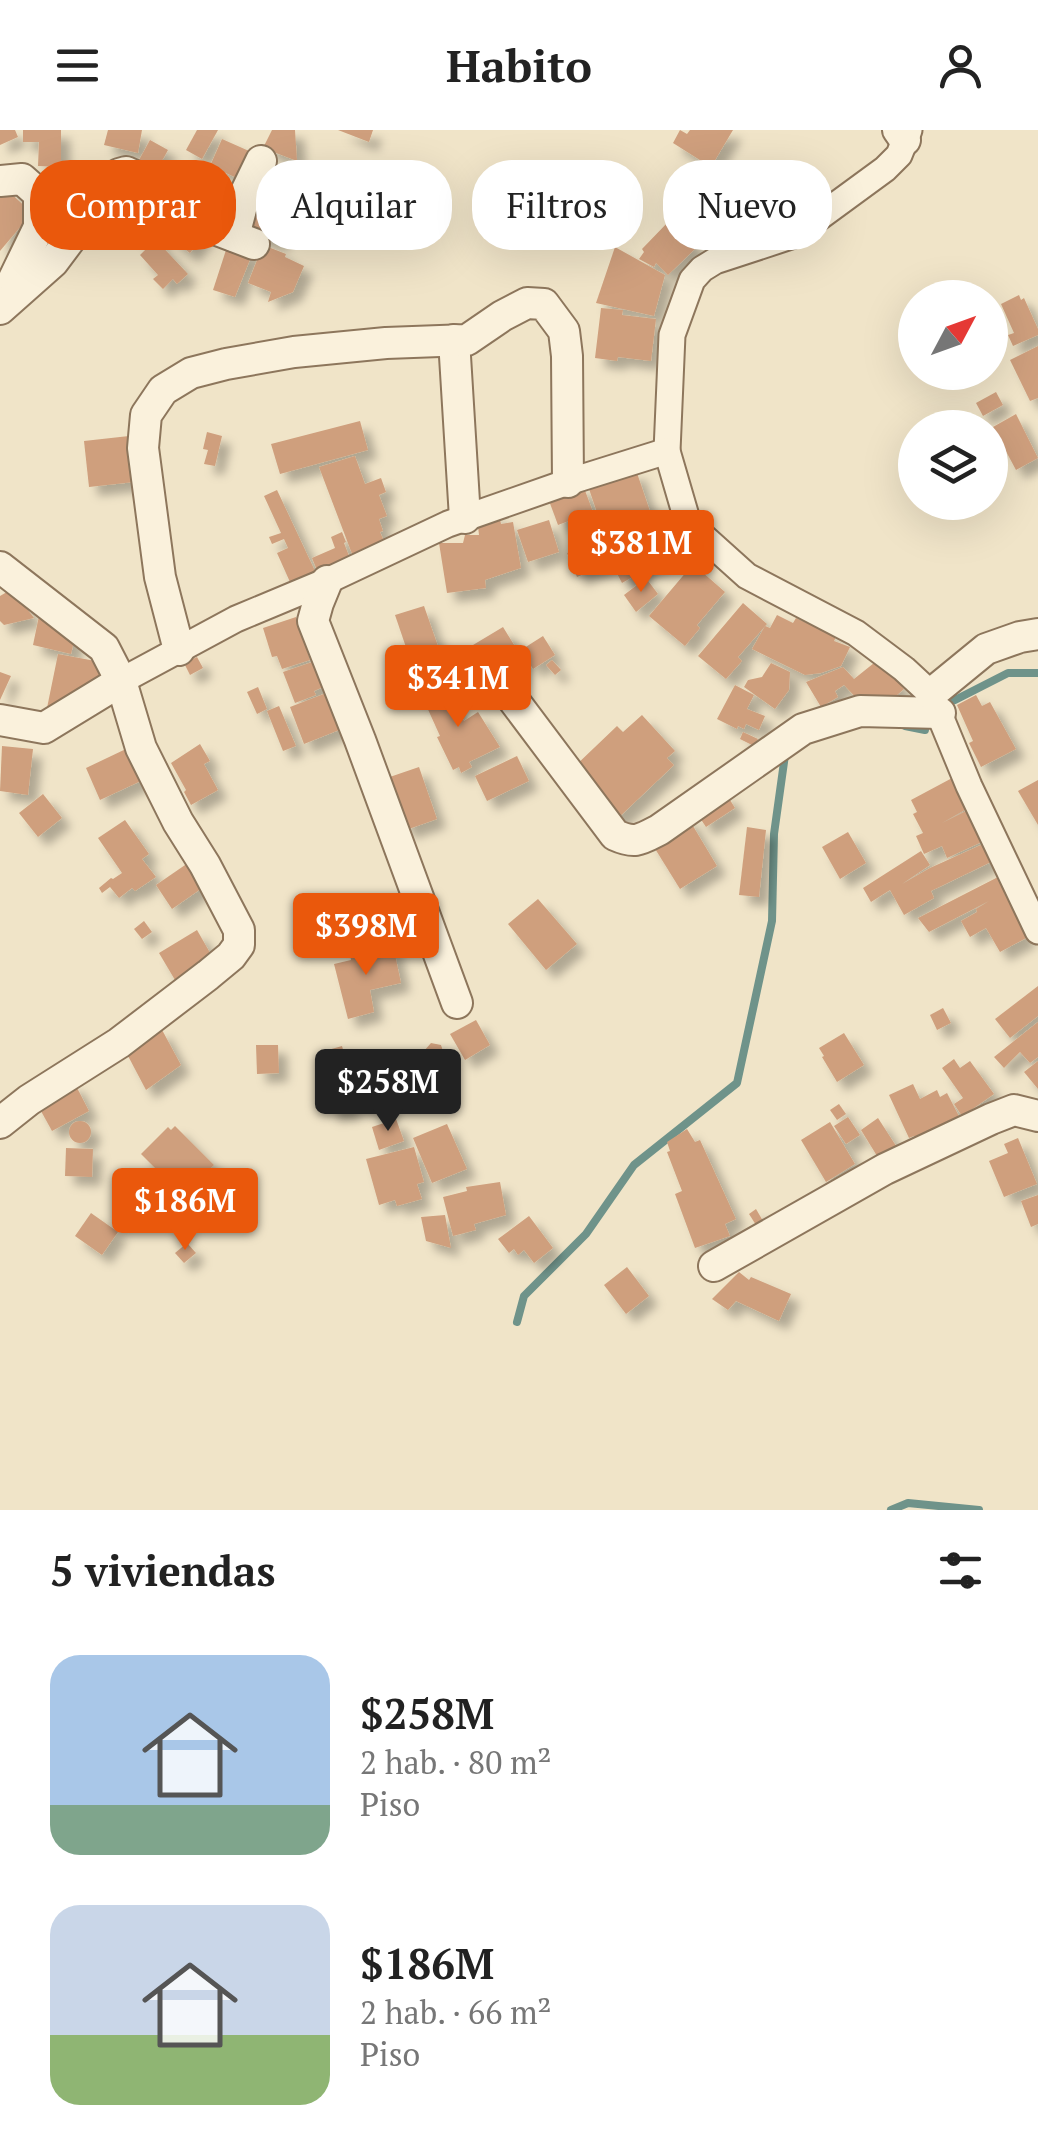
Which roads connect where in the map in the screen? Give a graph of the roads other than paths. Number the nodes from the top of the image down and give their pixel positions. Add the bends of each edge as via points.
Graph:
1 (904, 133) edge
2 (256, 171) edge
3 (0, 181) edge
4 (0, 308) edge
5 (454, 340) junction
6 (667, 451) junction
7 (568, 482) junction
8 (465, 518) junction
9 (0, 567) edge
10 (327, 581) junction
11 (1038, 634) edge
12 (179, 650) junction
13 (120, 681) junction
14 (503, 686) dead end
15 (936, 704) junction
16 (0, 720) edge
17 (1038, 931) edge
18 (457, 1003) dead end
19 (1038, 1116) edge
20 (0, 1123) edge
21 (714, 1266) dead end

1 - 6 street via 899,156 885,169 792,236 715,260 692,280 672,335
2 - 4 street via 246,194 244,240 199,223 137,177 120,174 53,262
3 - 4 street via 22,179 40,194 38,226
5 - 7 street via 467,340 527,303 544,304 564,331
5 - 8 street
5 - 12 street via 294,352 191,373 163,390 146,415 143,448 160,577
6 - 7 street
6 - 15 street via 688,523 748,576 856,633
7 - 8 street
8 - 10 street
9 - 13 street via 104,648
10 - 12 street
10 - 18 street via 313,621
11 - 15 street via 986,648
12 - 13 street
13 - 16 street via 44,728
13 - 20 street via 141,748 239,930 239,945 119,1042
14 - 15 street via 615,835 628,841 658,830 803,729 860,711
15 - 17 street
19 - 21 street via 1014,1110 991,1119 885,1169

